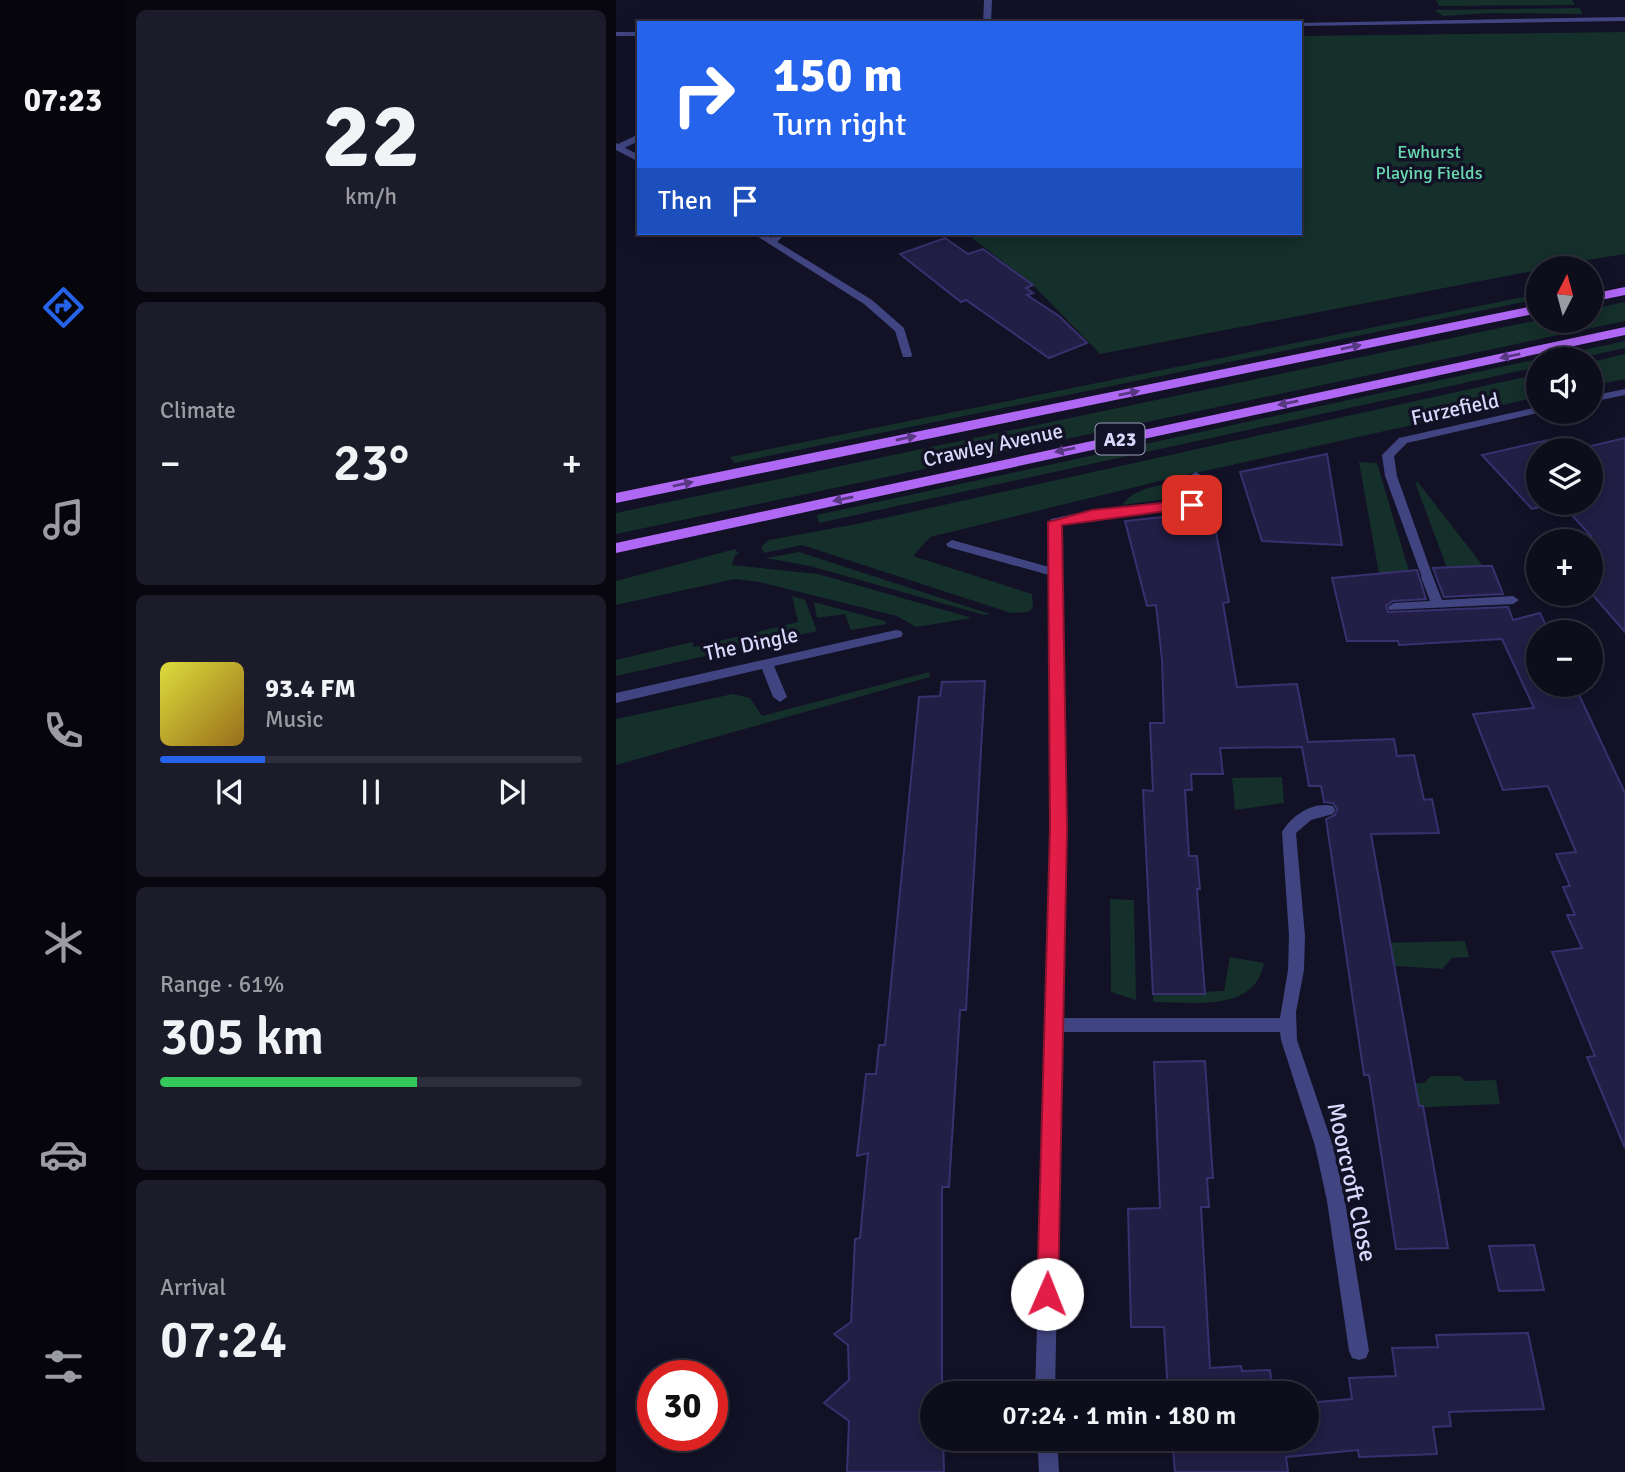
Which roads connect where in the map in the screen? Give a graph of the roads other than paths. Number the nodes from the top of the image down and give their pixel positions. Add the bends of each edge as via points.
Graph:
1 (988, 0) edge
2 (1625, 19) edge
3 (987, 21) edge
4 (1302, 24) edge
5 (616, 34) edge
6 (637, 34) edge
7 (637, 138) edge
8 (618, 146) edge
9 (637, 158) edge
10 (760, 235) edge
11 (779, 235) edge
12 (772, 242) junction
13 (1625, 291) edge
14 (1603, 296) edge
15 (1526, 311) edge
16 (1625, 331) edge
17 (907, 355) dead end
18 (1625, 392) edge
19 (1603, 397) edge
20 (1526, 414) edge
21 (1196, 476) dead end
22 (616, 498) edge
23 (952, 544) dead end
24 (616, 548) edge
25 (1054, 572) junction
26 (1513, 600) dead end
27 (1438, 605) junction
28 (1394, 607) dead end
29 (896, 634) dead end
30 (766, 663) junction
31 (780, 697) dead end
32 (616, 698) edge
33 (1328, 810) dead end
34 (1056, 1025) junction
35 (1288, 1025) junction
36 (1359, 1351) dead end
37 (1045, 1381) edge
38 (1048, 1451) edge
39 (1049, 1472) edge

1 - 3 street
2 - 4 street
5 - 6 street
7 - 8 street
8 - 9 street
10 - 12 street
11 - 12 street
12 - 17 street via 877,309 900,330
13 - 14 main road
22 -> 15 main road, Crawley Avenue / A23
16 -> 24 main road, Crawley Avenue / A23
18 - 19 street
20 - 27 street, Furzefield via 1403,440 1388,455 1391,476
21 - 25 street via 1201,495 1192,505 1055,522
23 - 25 street
25 - 34 street via 1059,829
26 - 27 street
27 - 28 street
29 - 30 street, The Dingle
30 - 31 street
30 - 32 street, The Dingle
33 - 35 street, Moorcroft Close via 1311,812 1289,832 1296,899 1296,970
34 - 35 street
34 - 37 street
35 - 36 street, Moorcroft Close via 1332,1179
38 - 39 street

